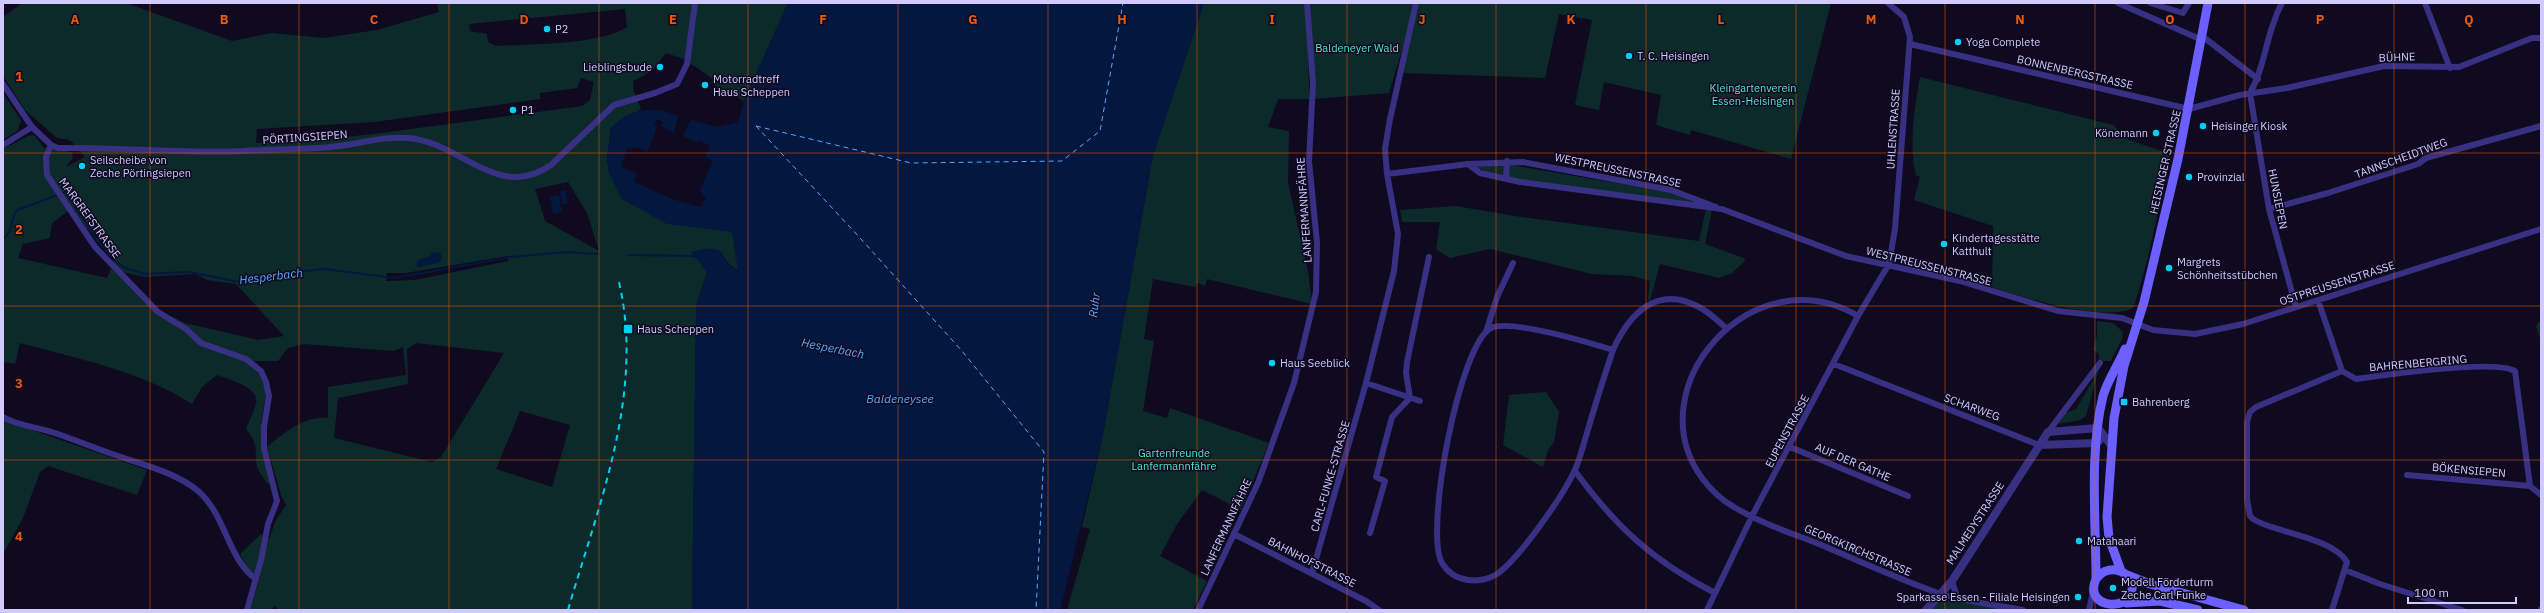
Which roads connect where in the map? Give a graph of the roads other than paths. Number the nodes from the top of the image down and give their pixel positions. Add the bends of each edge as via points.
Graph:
1 (695, 3) edge
2 (1307, 3) edge
3 (1416, 3) edge
4 (1888, 3) edge
5 (2118, 3) edge
6 (2150, 3) edge
7 (2189, 3) edge
8 (2208, 3) edge
9 (2282, 3) edge
10 (2425, 3) edge
11 (2202, 38) junction
12 (2541, 38) edge
13 (1910, 44) junction
14 (2450, 68) junction
15 (2258, 79) junction
16 (3, 84) edge
17 (2250, 93) junction
18 (2189, 109) junction
19 (32, 126) junction
20 (2541, 126) edge
21 (3, 144) edge
22 (51, 145) junction
23 (1507, 161) junction
24 (1468, 164) junction
25 (1387, 174) junction
26 (1506, 179) junction
27 (1722, 209) junction
28 (2269, 209) junction
29 (2541, 229) edge
30 (1429, 257) dead end
31 (1513, 263) dead end
32 (1889, 264) junction
33 (2318, 300) junction
34 (2296, 306) junction
35 (1858, 316) junction
36 (2136, 325) junction
37 (1726, 328) junction
38 (1486, 332) junction
39 (1613, 350) junction
40 (2100, 363) dead end
41 (1834, 364) junction
42 (2342, 371) junction
43 (1366, 383) junction
44 (1410, 398) junction
45 (1420, 401) dead end
46 (3, 417) edge
47 (2098, 428) junction
48 (2112, 430) junction
49 (2048, 432) junction
50 (2104, 436) junction
51 (2096, 443) junction
52 (2039, 445) junction
53 (2111, 445) junction
54 (1790, 447) junction
55 (1575, 470) junction
56 (2407, 475) dead end
57 (2530, 486) junction
58 (2541, 495) edge
59 (1908, 496) dead end
60 (1752, 516) junction
61 (1370, 533) dead end
62 (1234, 534) junction
63 (2345, 570) junction
64 (1312, 573) junction
65 (2124, 573) junction
66 (256, 579) junction
67 (2096, 579) junction
68 (1952, 581) junction
69 (2093, 592) junction
70 (1715, 593) junction
71 (1940, 594) junction
72 (1958, 597) junction
73 (2126, 602) junction
74 (2111, 609) edge
75 (247, 610) edge
76 (1198, 610) edge
77 (1379, 610) edge
78 (1707, 610) edge
79 (1926, 610) edge
80 (2023, 610) edge
81 (2090, 610) edge
82 (2198, 610) edge
83 (2244, 610) edge
84 (2332, 610) edge
85 (2462, 610) edge

1 - 22 street, PÖRTINGSIEPEN via 688,58 680,80 663,91 614,105 551,166 541,173 520,178 504,178 443,147 408,138 385,138 339,146 239,151 58,148
2 - 62 street, LANFERMANNFÄHRE via 1313,83 1309,161 1317,243 1316,292 1294,383 1258,483
3 - 25 street, CARL-FUNKE-STRASSE via 1390,119 1385,155
4 - 13 street, UHLENSTRASSE via 1904,16 1910,32
5 - 11 street
6 - 7 street via 2183,13
8 - 11 main road, HEISINGER STRASSE
9 - 15 street via 2270,30
10 - 14 street
11 - 15 street
11 - 18 main road, HEISINGER STRASSE
12 - 14 street, BÜHNE via 2532,38 2459,67
13 - 18 street, BONNENBERGSTRASSE
13 - 32 street, UHLENSTRASSE via 1895,229
14 - 17 street, BÜHNE via 2384,66 2286,88
15 - 17 street
16 - 19 street
17 - 18 street, BÜHNE
17 - 28 street, HUNSIEPEN
18 - 36 main road, HEISINGER STRASSE via 2144,302
19 - 21 street
19 - 22 street
20 - 28 street, TANNSCHEIDTWEG via 2426,158 2418,164 2328,194
22 - 66 street, MARGREFSTRASSE via 46,157 46,172 104,257 158,312 186,329 193,338 246,359 261,371 269,396 264,427 264,448 277,501 268,524
23 - 24 street, WESTPREUSSENSTRASSE
23 - 26 street
23 - 27 street, WESTPREUSSENSTRASSE via 1542,164 1671,190
24 - 25 street, WESTPREUSSENSTRASSE
24 - 26 street, WESTPREUSSENSTRASSE via 1480,173
25 - 43 street, CARL-FUNKE-STRASSE via 1398,234 1397,249 1390,291
26 - 27 street, WESTPREUSSENSTRASSE
27 - 32 street, WESTPREUSSENSTRASSE via 1846,256
28 - 34 street, HUNSIEPEN
29 - 33 street, OSTPREUSSENSTRASSE
30 - 44 street via 1407,362
31 - 38 street via 1497,297
32 - 35 street, EUPENSTRASSE
32 - 36 street, WESTPREUSSENSTRASSE via 1960,281 2051,310 2122,318
33 - 34 street, OSTPREUSSENSTRASSE
33 - 42 street
34 - 36 street, OSTPREUSSENSTRASSE via 2226,329 2205,333 2173,332
35 - 37 street via 1823,302 1786,300 1765,305
35 - 41 street, EUPENSTRASSE
36 - 47 main road, HEISINGER STRASSE via 2109,379
36 - 48 main road, HEISINGER STRASSE via 2124,366
37 - 39 street via 1701,307 1691,303 1663,301 1646,306 1633,315 1623,328
37 - 60 street, GEORGKIRCHSTRASSE via 1699,363 1690,381 1684,417 1686,446 1696,470 1711,490 1734,507
38 - 39 street via 1494,327 1510,327 1566,336
38 - 55 street via 1475,349 1464,378 1446,446 1436,533 1438,552 1445,567 1453,575 1466,580 1487,579 1498,573 1533,533 1561,495
39 - 55 street
40 - 49 street
41 - 52 street, SCHARWEG
41 - 54 street, EUPENSTRASSE
42 - 57 street, BAHRENBERGRING via 2349,378 2356,379 2431,370 2513,370 2517,376
42 - 63 street via 2256,407 2250,412 2247,422 2247,499 2248,513 2252,519 2335,549 2346,562
43 - 44 street
43 - 64 street, CARL-FUNKE-STRASSE
44 - 45 street
44 - 61 street via 1392,417 1382,450 1376,477 1385,481
46 - 66 street via 150,467 192,487 204,496 215,510 243,567
47 - 49 street
47 - 50 street
47 - 51 main road, HEISINGER STRASSE
48 - 50 street
48 - 53 main road, HEISINGER STRASSE
49 - 52 street
50 - 51 street
50 - 53 street
51 - 52 street, SCHARWEG
51 - 67 main road, HEISINGER STRASSE
52 - 68 street, MALMEDYSTRASSE
53 - 65 main road, HEISINGER STRASSE via 2107,527 2111,546
54 - 59 street, AUF DER GATHE
54 - 60 street, EUPENSTRASSE
55 - 70 street via 1610,515 1637,543 1660,561
56 - 57 street, BÖKENSIEPEN
57 - 58 street
60 - 70 street, EUPENSTRASSE
60 - 71 street, GEORGKIRCHSTRASSE
62 - 64 street, BAHNHOFSTRASSE
62 - 76 street, LANFERMANNFÄHRE
63 - 84 street
63 - 85 street
64 - 77 street, BAHNHOFSTRASSE
65 - 67 main road via 2107,570
65 - 73 main road, HEISINGER STRASSE via 2132,589
65 - 83 main road via 2150,584
66 - 75 street, MARGREFSTRASSE
67 - 69 main road
68 - 71 street, MALMEDYSTRASSE
68 - 72 street
69 - 74 main road via 2099,602
69 - 81 street
70 - 78 street, EUPENSTRASSE
71 - 72 street, GEORGKIRCHSTRASSE
71 - 79 street, MALMEDYSTRASSE
72 - 80 street, GEORGKIRCHSTRASSE
73 - 74 main road
73 - 82 main road via 2160,601

